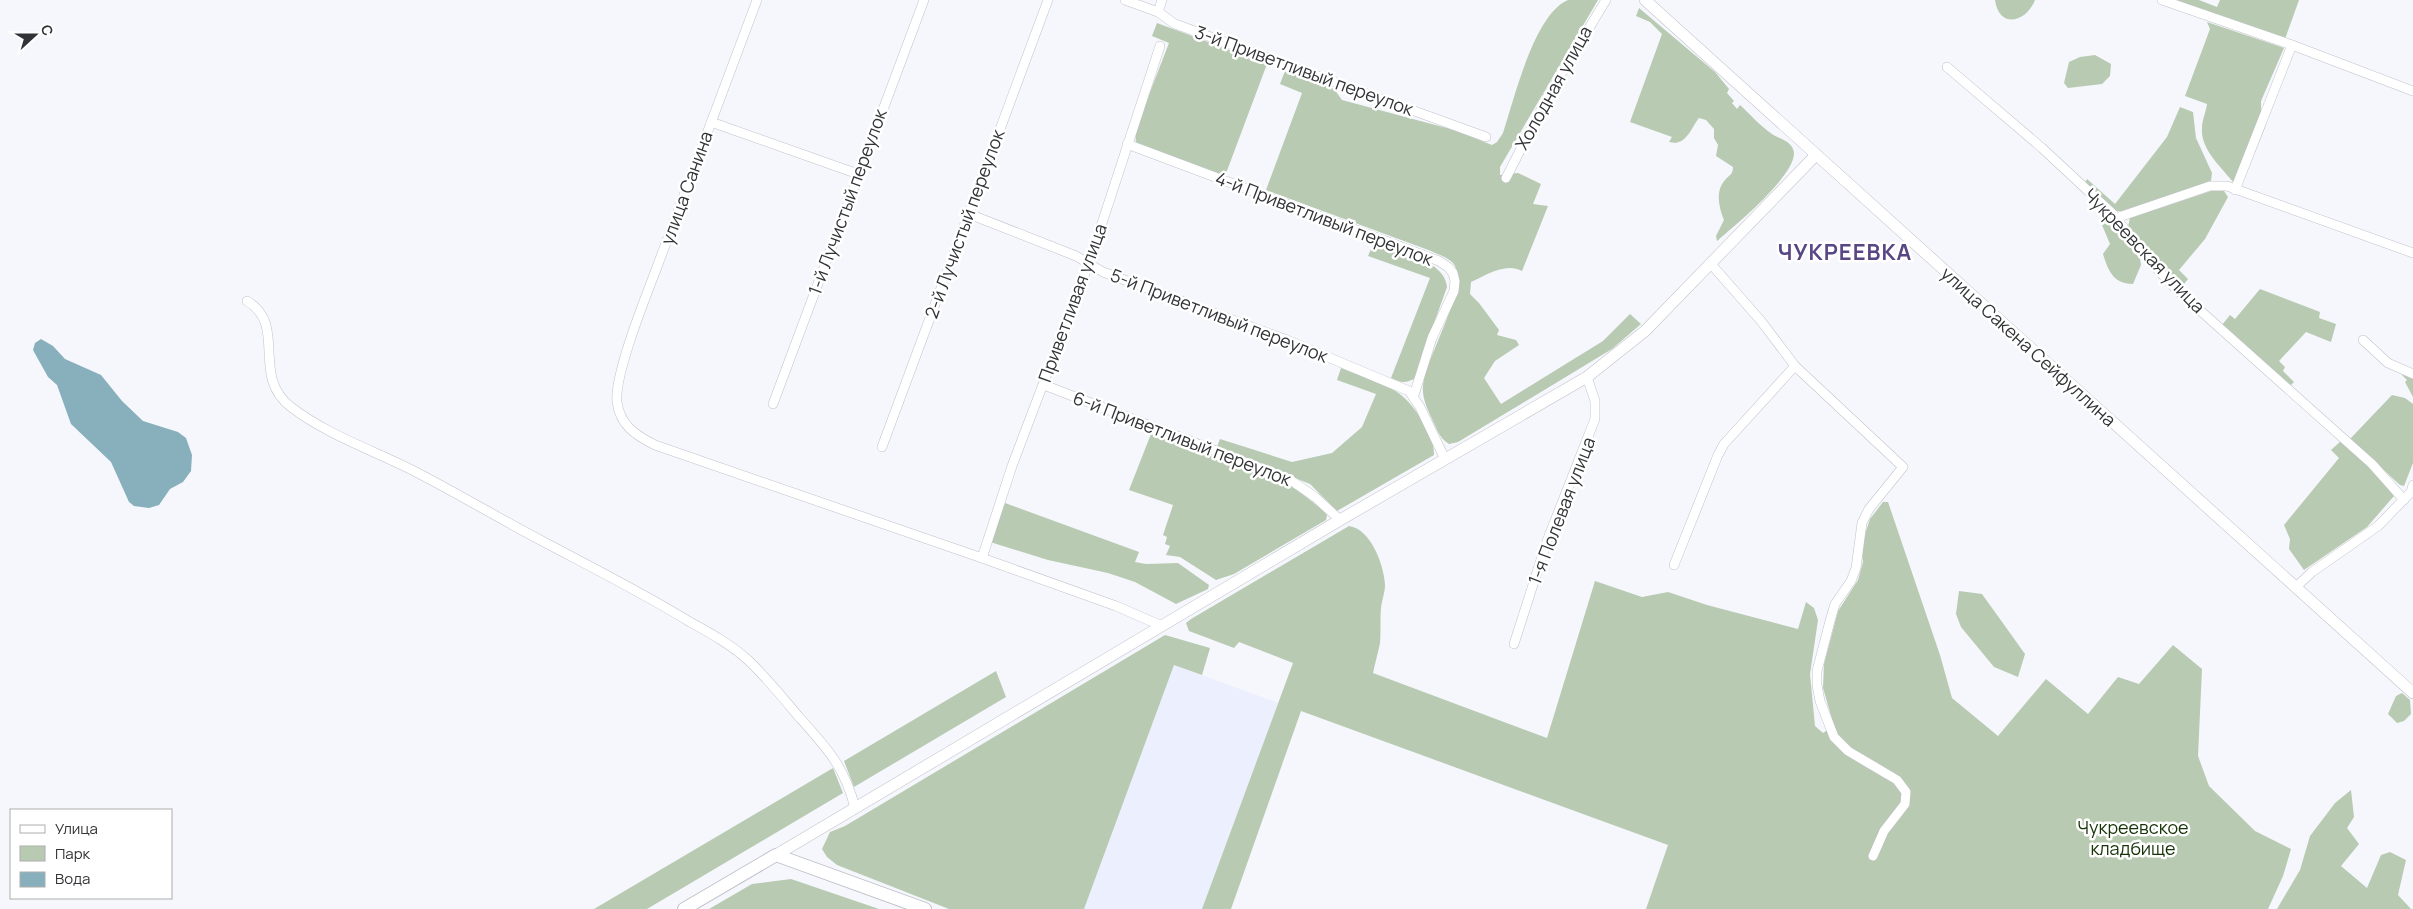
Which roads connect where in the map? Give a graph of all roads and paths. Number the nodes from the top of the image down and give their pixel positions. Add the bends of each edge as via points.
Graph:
1 (756, 0) edge
2 (924, 0) edge
3 (1048, 0) edge
4 (1125, 0) edge
5 (1162, 0) edge
6 (1606, 0) edge
7 (1645, 0) edge
8 (2162, 0) edge
9 (1158, 12) junction
10 (2292, 45) junction
11 (1160, 46) dead end
12 (1947, 67) dead end
13 (2413, 91) edge
14 (711, 122) junction
15 (1486, 137) dead end
16 (1127, 144) junction
17 (1815, 156) junction
18 (858, 174) junction
19 (1506, 178) dead end
20 (2235, 190) junction
21 (969, 214) junction
22 (2116, 218) junction
23 (2413, 252) edge
24 (1089, 263) junction
25 (1711, 264) junction
26 (247, 301) dead end
27 (2363, 340) dead end
28 (1795, 366) junction
29 (2413, 374) edge
30 (1587, 376) junction
31 (1044, 385) junction
32 (1414, 395) junction
33 (773, 404) dead end
34 (882, 447) dead end
35 (1445, 459) junction
36 (2412, 490) edge
37 (2404, 500) junction
38 (1340, 520) junction
39 (982, 558) junction
40 (1674, 565) dead end
41 (2296, 587) junction
42 (1162, 626) junction
43 (1514, 644) dead end
44 (2413, 693) edge
45 (855, 808) junction
46 (776, 855) junction
47 (1873, 856) dead end
48 (684, 909) edge
49 (925, 909) edge

1 - 14 street, улица Санина
2 - 18 street, 1-й Лучистый переулок
3 - 21 street, 2-й Лучистый переулок
4 - 9 street, 3-й Приветливый переулок
5 - 9 street
6 - 19 street, Холодная улица via 1548,96
7 - 17 main road, улица Сакена Сейфуллина
8 - 10 street
9 - 15 street, 3-й Приветливый переулок via 1176,24
10 - 13 street
10 - 20 street
11 - 16 street, Приветливая улица
12 - 22 street, Чукреевская улица via 2042,148
14 - 18 street
14 - 39 street, улица Санина via 620,377 617,399 620,416 638,436 662,447
16 - 24 street, Приветливая улица
16 - 32 street, 4-й Приветливый переулок via 1448,267 1455,280 1454,291 1432,338
17 - 25 main road
17 - 41 main road, улица Сакена Сейфуллина
18 - 33 street, 1-й Лучистый переулок
20 - 22 street via 2227,186 2210,186
20 - 23 street
21 - 24 street, 5-й Приветливый переулок
21 - 34 street, 2-й Лучистый переулок
22 - 37 street, Чукреевская улица via 2175,288 2372,464
24 - 31 street, Приветливая улица
24 - 32 street, 5-й Приветливый переулок via 1103,272 1296,344
25 - 28 street
25 - 30 main road via 1645,331
26 - 45 street via 265,317 270,374 289,406 654,600 749,660 829,751 844,774
27 - 29 street via 2388,363
28 - 40 street via 1724,444
28 - 47 street via 1903,467 1868,509 1862,523 1856,568 1835,604 1817,671 1820,701 1834,737 1848,751 1897,780 1906,792 1905,804 1884,831
30 - 35 main road
30 - 43 street, 1-я Полевая улица via 1595,401 1595,419 1547,541
31 - 38 street, 6-й Приветливый переулок via 1289,479
31 - 39 street, Приветливая улица via 1012,466
32 - 35 street
35 - 38 main road
36 - 37 street
37 - 41 street via 2378,526
38 - 42 main road
39 - 42 street, улица Санина
41 - 44 main road, улица Сакена Сейфуллина
42 - 45 main road
45 - 46 main road
46 - 48 main road
46 - 49 main road

